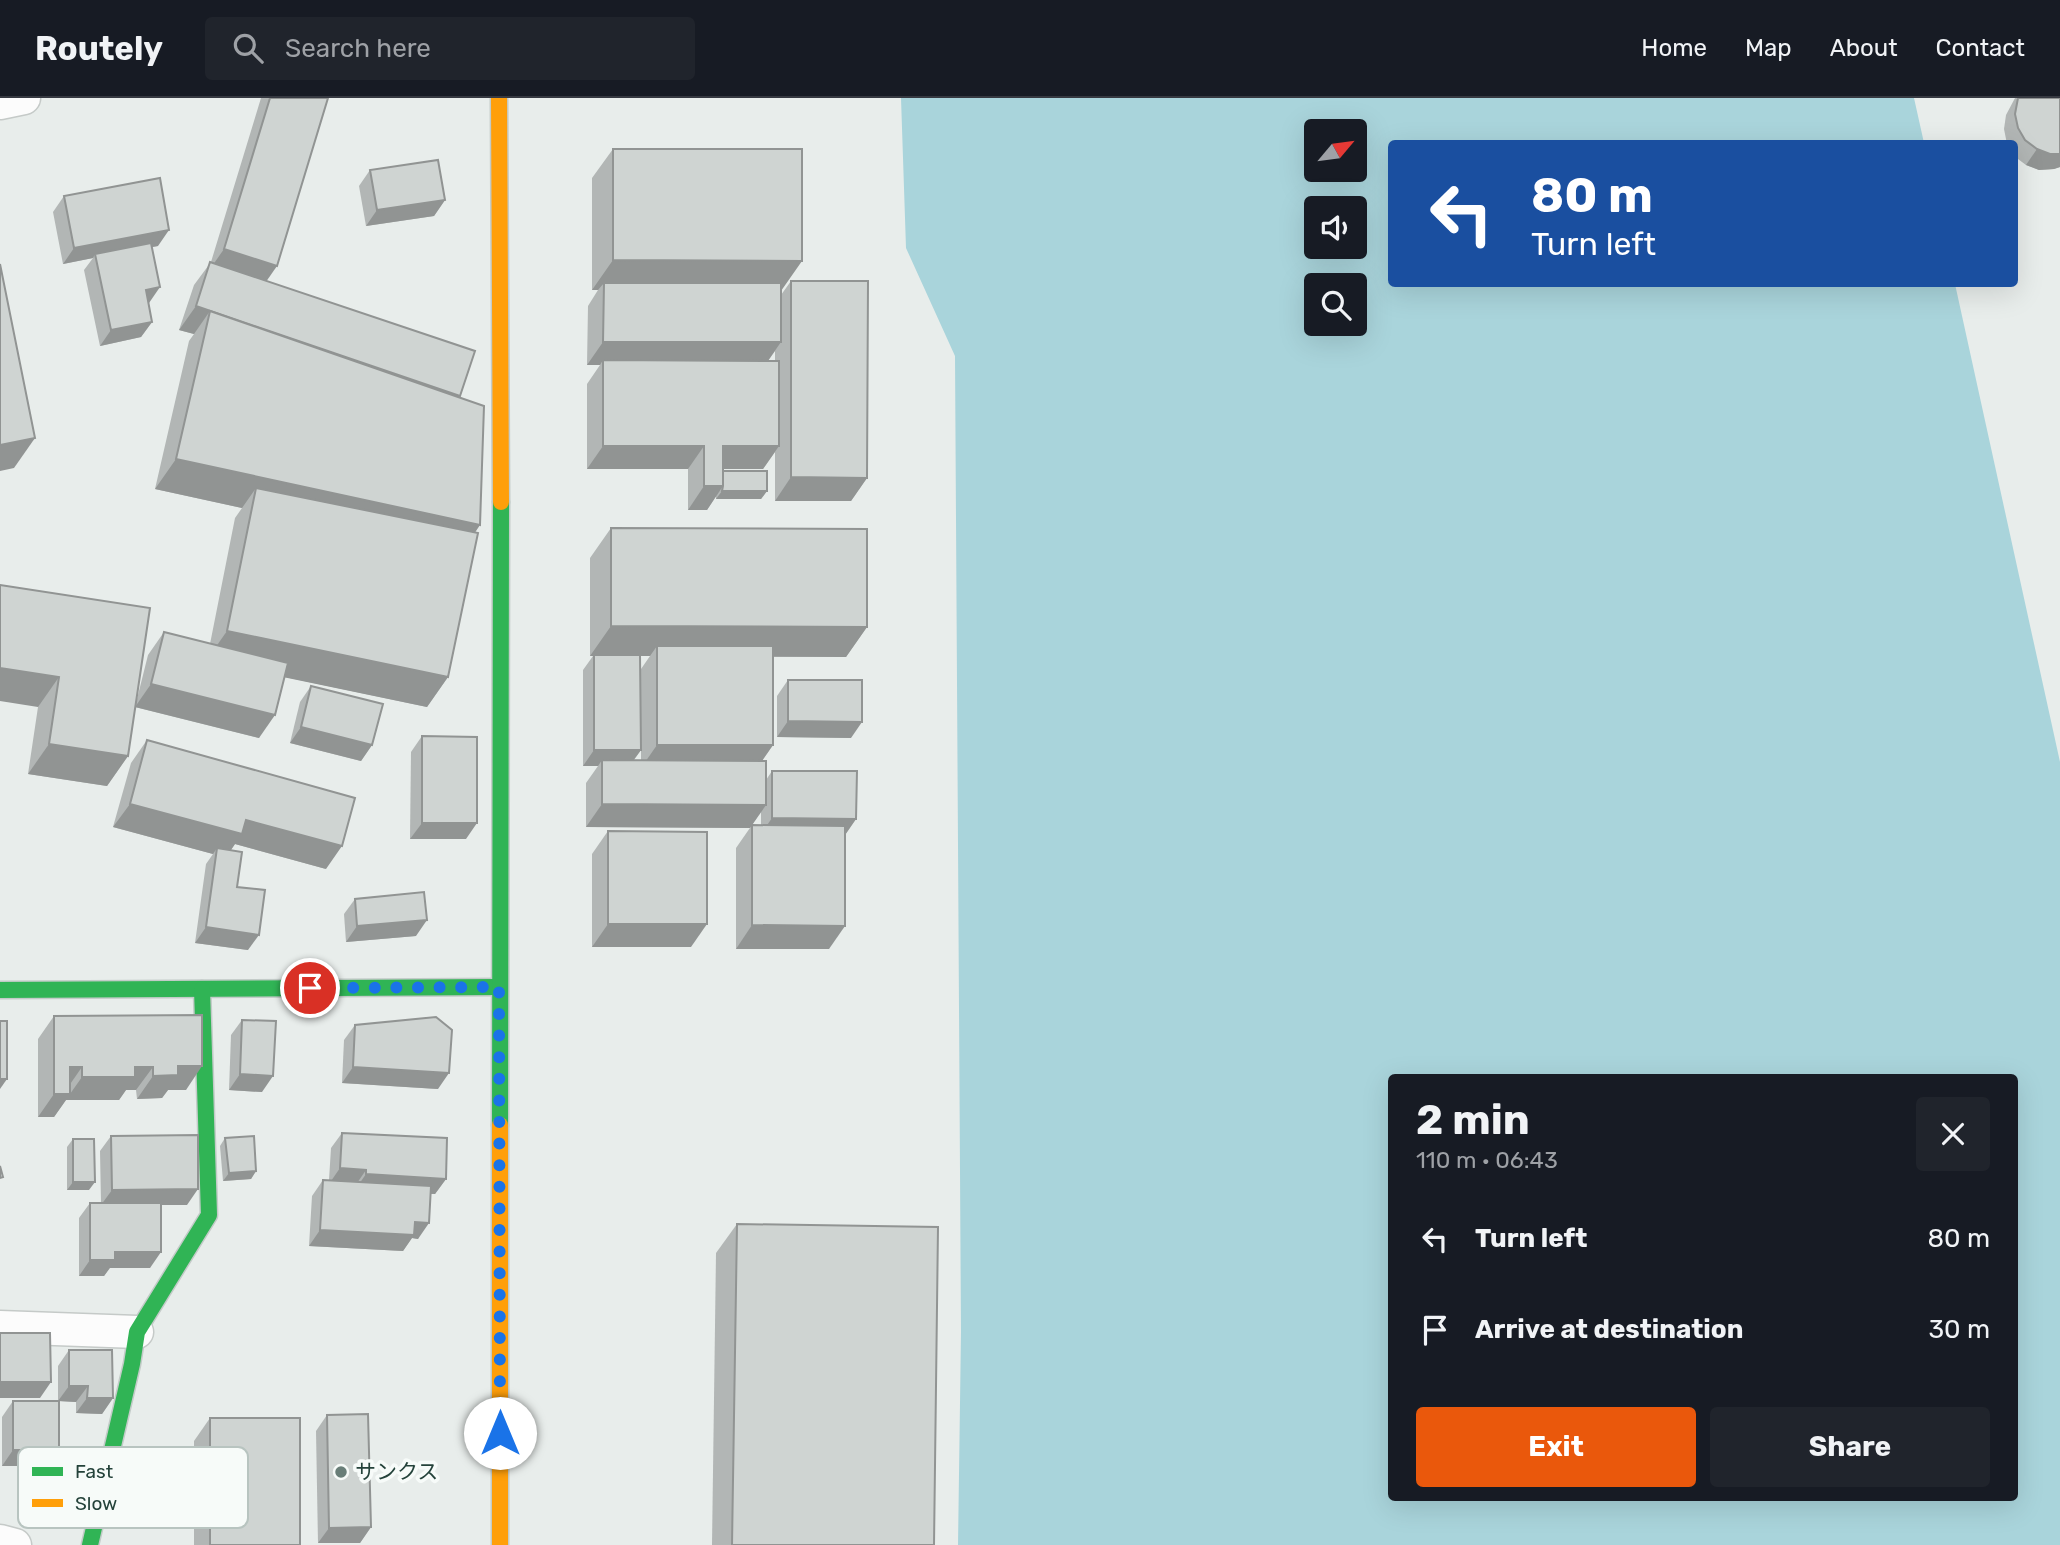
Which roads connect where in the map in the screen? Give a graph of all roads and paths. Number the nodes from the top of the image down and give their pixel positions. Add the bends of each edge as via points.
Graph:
1 (24, 98) edge
2 (499, 98) edge
3 (0, 103) edge
4 (499, 987) junction
5 (202, 989) junction
6 (0, 990) edge
7 (0, 1327) edge
8 (137, 1332) junction
9 (113, 1447) edge
10 (0, 1541) edge
11 (15, 1545) edge
12 (500, 1545) edge

1 - 3 street
2 - 4 street via 503,428
4 - 5 street
4 - 12 street
5 - 6 street
5 - 8 street via 209,1215
7 - 8 street
8 - 9 street
10 - 11 street

